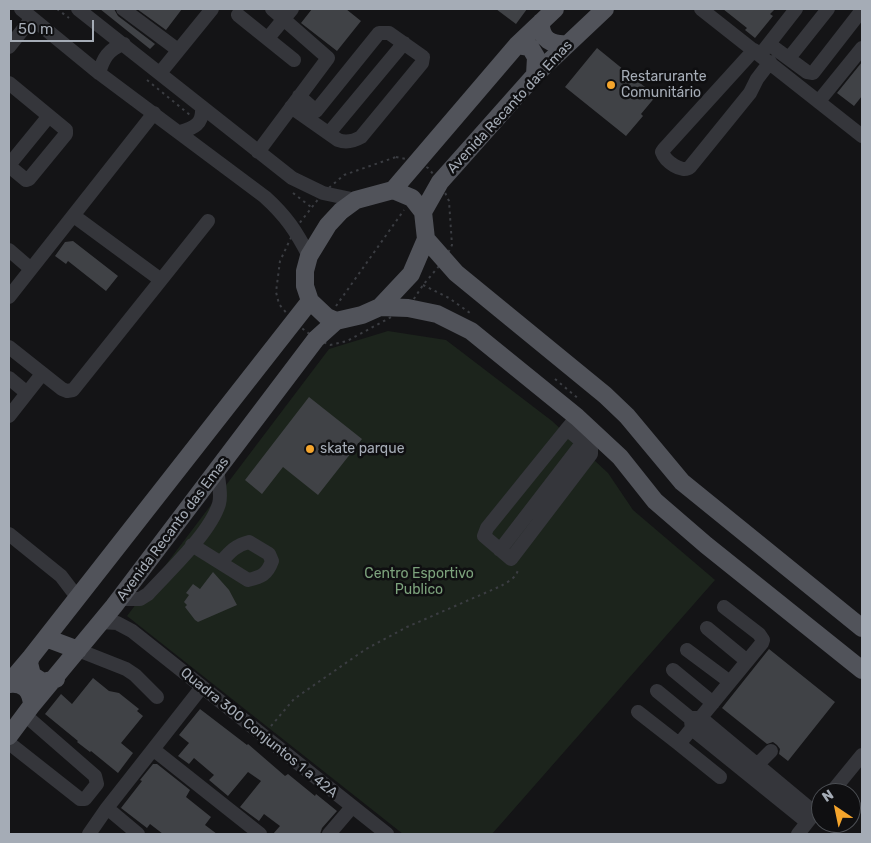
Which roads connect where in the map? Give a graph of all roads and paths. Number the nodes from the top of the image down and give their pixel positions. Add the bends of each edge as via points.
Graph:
1 (78, 9) edge
2 (123, 9) edge
3 (212, 9) edge
4 (272, 9) edge
5 (555, 9) edge
6 (605, 9) edge
7 (701, 9) edge
8 (796, 9) edge
9 (828, 9) edge
10 (862, 10) edge
11 (26, 13) edge
12 (288, 14) edge
13 (238, 15) dead end
14 (541, 22) junction
15 (268, 38) junction
16 (124, 44) junction
17 (404, 44) junction
18 (567, 44) junction
19 (517, 45) junction
20 (9, 47) edge
21 (862, 48) edge
22 (178, 50) junction
23 (763, 53) junction
24 (789, 58) junction
25 (294, 60) dead end
26 (734, 71) junction
27 (99, 73) junction
28 (160, 73) junction
29 (535, 76) junction
30 (754, 84) junction
31 (12, 92) edge
32 (819, 101) junction
33 (295, 102) junction
34 (202, 108) junction
35 (154, 113) junction
36 (312, 115) junction
37 (49, 116) junction
38 (180, 132) junction
39 (329, 133) junction
40 (862, 136) edge
41 (258, 152) junction
42 (416, 161) junction
43 (9, 165) edge
44 (440, 182) junction
45 (393, 190) junction
46 (323, 194) junction
47 (356, 200) junction
48 (418, 205) junction
49 (74, 216) junction
50 (208, 221) dead end
51 (295, 229) junction
52 (426, 238) junction
53 (9, 250) edge
54 (309, 256) junction
55 (445, 259) junction
56 (31, 269) junction
57 (160, 280) junction
58 (9, 297) edge
59 (310, 301) junction
60 (380, 307) junction
61 (408, 308) junction
62 (332, 319) junction
63 (294, 322) junction
64 (316, 339) junction
65 (9, 347) edge
66 (42, 374) junction
67 (9, 378) edge
68 (27, 393) junction
69 (9, 415) edge
70 (572, 423) junction
71 (583, 442) junction
72 (217, 469) junction
73 (9, 534) edge
74 (192, 545) junction
75 (500, 550) junction
76 (511, 559) junction
77 (221, 562) dead end
78 (81, 592) junction
79 (117, 602) junction
80 (724, 607) dead end
81 (101, 622) junction
82 (706, 628) dead end
83 (862, 628) edge
84 (132, 631) junction
85 (46, 638) junction
86 (78, 650) junction
87 (687, 650) dead end
88 (31, 657) junction
89 (747, 661) junction
90 (673, 670) dead end
91 (862, 670) edge
92 (56, 679) junction
93 (730, 682) junction
94 (9, 683) edge
95 (202, 687) junction
96 (657, 691) dead end
97 (157, 697) dead end
98 (713, 704) junction
99 (28, 710) junction
100 (638, 712) dead end
101 (694, 722) junction
102 (263, 735) junction
103 (9, 736) edge
104 (9, 743) edge
105 (679, 744) junction
106 (154, 750) junction
107 (771, 751) dead end
108 (862, 755) edge
109 (753, 770) junction
110 (720, 778) dead end
111 (839, 783) edge
112 (352, 807) junction
113 (107, 808) junction
114 (811, 812) edge
115 (811, 818) edge
116 (89, 834) edge
117 (138, 834) edge
118 (260, 834) edge
119 (329, 834) edge
120 (387, 834) edge
121 (798, 834) edge

1 - 16 street
2 - 22 street
3 - 22 street
4 - 12 street
5 - 14 main road
6 - 18 main road, Avenida Recanto das Emas
7 - 23 street
8 - 23 street
9 - 24 street
10 - 24 street via 813,73
11 - 20 street
11 - 27 street
12 - 15 street
12 - 33 street via 328,58
13 - 15 street
14 - 18 main road via 549,42
14 - 19 main road
15 - 25 street
16 - 27 street via 110,51
16 - 28 street
17 - 36 street via 386,32 376,35
17 - 39 street
17 - 39 street via 422,56 423,61 361,136 345,142
18 - 29 main road, Avenida Recanto das Emas
19 - 29 main road via 530,47 535,53
19 - 42 main road
21 - 32 street
22 - 28 street
23 - 24 street
23 - 26 street
23 - 30 street
23 - 32 street
26 - 30 street
26 - 30 street via 662,152 682,170 690,167
27 - 35 street
28 - 34 street
29 - 44 main road, Avenida Recanto das Emas
31 - 37 street
32 - 40 street
33 - 36 street
33 - 41 street
34 - 38 street via 199,122
34 - 41 street
35 - 38 street
35 - 49 street
36 - 39 street
37 - 43 street
37 - 43 street via 66,130 66,134 29,179 26,180
38 - 51 street via 265,197
41 - 46 street via 292,178
42 - 44 path via 428,168
42 - 45 main road
42 - 46 path via 396,156 344,175
44 - 48 main road, Avenida Recanto das Emas
44 - 55 path via 449,201 451,227 452,245
45 - 47 main road
45 - 48 main road
46 - 47 street
46 - 51 path
47 - 54 main road via 328,225
48 - 52 main road
48 - 62 path
49 - 56 street
49 - 57 street
50 - 57 street
51 - 54 street
51 - 63 path via 280,261 276,292 280,304
52 - 55 main road
52 - 60 main road via 411,274
53 - 56 street
54 - 59 main road via 304,286
55 - 61 path
55 - 83 main road via 456,273 605,395 627,416 682,482
56 - 58 street
57 - 66 street via 72,390 67,391
59 - 62 main road
59 - 63 main road
60 - 61 main road
60 - 62 main road via 362,315
61 - 64 path via 347,341 330,345
61 - 70 main road via 437,314 471,331
62 - 64 main road, Avenida Recanto das Emas
63 - 64 path
63 - 78 main road
64 - 72 main road, Avenida Recanto das Emas
65 - 66 street
66 - 68 street
67 - 68 street
68 - 69 street
70 - 71 street
70 - 75 street via 484,532 484,536
70 - 91 main road via 620,457 655,501 706,545
71 - 75 street
71 - 76 street via 591,449 591,454
72 - 74 street via 220,502 212,520
72 - 79 main road, Avenida Recanto das Emas
73 - 78 street
74 - 77 street
74 - 79 street via 148,594 140,599
75 - 76 street
76 - 102 path via 518,566 514,577 366,650 294,699
78 - 85 main road
79 - 81 main road, Avenida Recanto das Emas
79 - 84 street, Quadra 300 Conjuntos 1 a 42A
80 - 89 street via 760,634 763,640
81 - 84 street, Quadra 300 Conjuntos 1 a 42A via 117,622
81 - 86 main road, Avenida Recanto das Emas
82 - 89 street
84 - 95 street, Quadra 300 Conjuntos 1 a 42A
85 - 86 main road
85 - 88 main road
86 - 92 main road, Avenida Recanto das Emas
86 - 97 street via 126,669
87 - 93 street
88 - 92 main road via 29,669 32,675 43,682
88 - 94 main road
89 - 93 street
90 - 98 street
92 - 99 main road, Avenida Recanto das Emas
93 - 98 street
94 - 99 main road via 16,683 28,691 32,698
95 - 102 street, Quadra 300 Conjuntos 1 a 42A
95 - 106 street
96 - 101 street
98 - 101 street
99 - 103 main road, Avenida Recanto das Emas
99 - 104 street via 95,776 97,784 86,799 80,799
100 - 105 street
101 - 105 street
101 - 109 street
102 - 112 street, Quadra 300 Conjuntos 1 a 42A
105 - 110 street
106 - 113 street
106 - 118 street
107 - 109 street
108 - 111 street
109 - 114 street
112 - 119 street
112 - 120 street, Quadra 300 Conjuntos 1 a 42A
113 - 116 street
113 - 117 street
115 - 121 street

